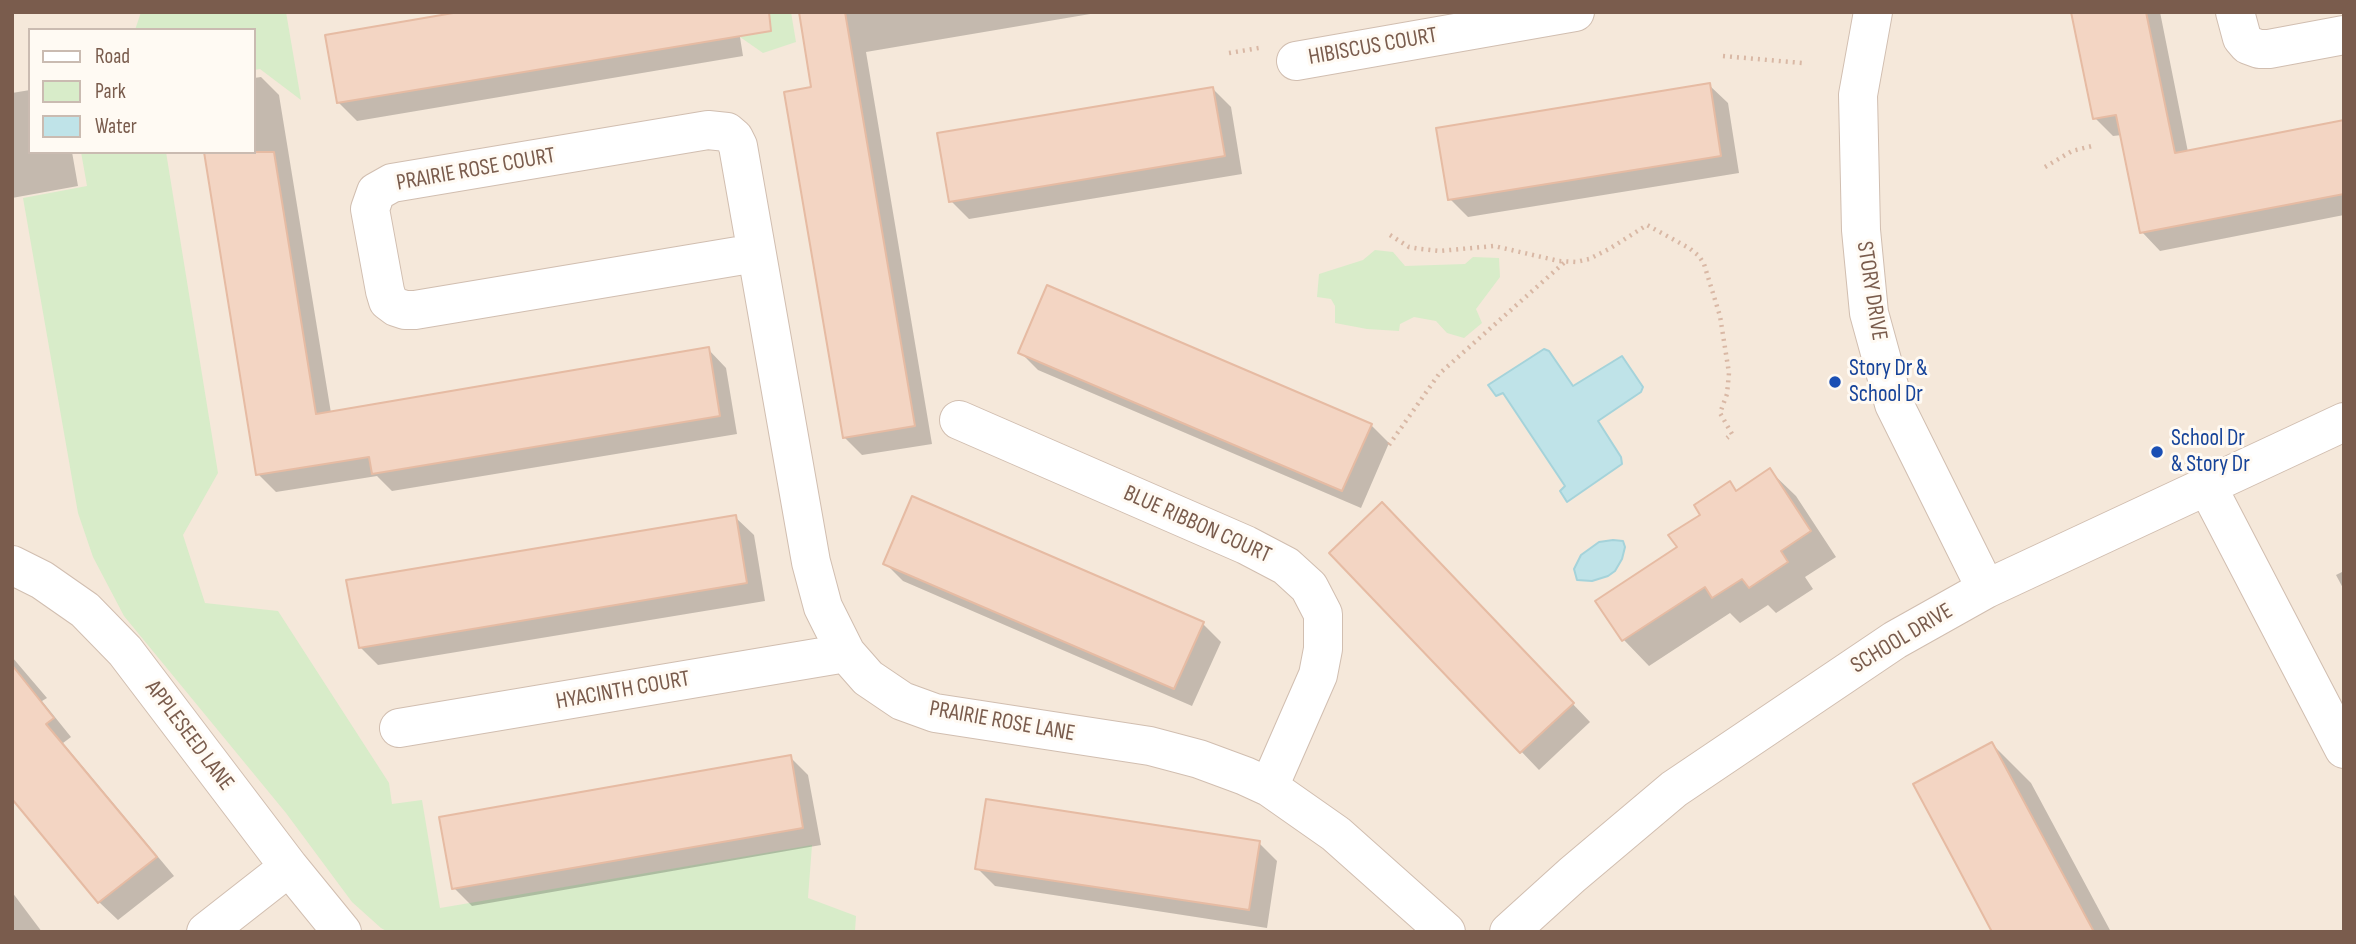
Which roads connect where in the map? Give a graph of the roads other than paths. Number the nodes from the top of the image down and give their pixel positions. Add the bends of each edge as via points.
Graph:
1 (1575, 12) edge
2 (1873, 12) edge
3 (2235, 12) edge
4 (2344, 35) edge
5 (1296, 61) dead end
6 (756, 253) junction
7 (959, 421) dead end
8 (2344, 422) edge
9 (2207, 485) junction
10 (12, 565) edge
11 (1986, 589) junction
12 (846, 653) junction
13 (399, 728) dead end
14 (2344, 750) edge
15 (1269, 787) junction
16 (289, 867) junction
17 (206, 932) edge
18 (342, 932) edge
19 (1446, 932) edge
20 (1509, 932) edge

1 - 5 street, HIBISCUS COURT
2 - 11 street, STORY DRIVE via 1858,95 1861,230 1870,313 1894,404
3 - 4 street via 2242,38 2259,49
6 - 6 street, PRAIRIE ROSE COURT via 738,146 727,132 717,130 392,183 376,192 370,209 388,301 405,310
6 - 12 street, PRAIRIE ROSE LANE via 811,562 823,607
7 - 15 street, BLUE RIBBON COURT via 1246,545 1286,566 1309,587 1323,614 1324,649 1318,675
8 - 9 street, SCHOOL DRIVE
9 - 11 street, SCHOOL DRIVE
9 - 14 street
10 - 16 street, APPLESEED LANE via 85,610 125,651
11 - 20 street, SCHOOL DRIVE via 1895,640 1674,789
12 - 13 street, HYACINTH COURT
12 - 15 street, PRAIRIE ROSE LANE via 868,678 902,701 935,713 1150,746 1199,759
15 - 19 street, PRAIRIE ROSE LANE via 1336,834
16 - 17 street
16 - 18 street, APPLESEED LANE

